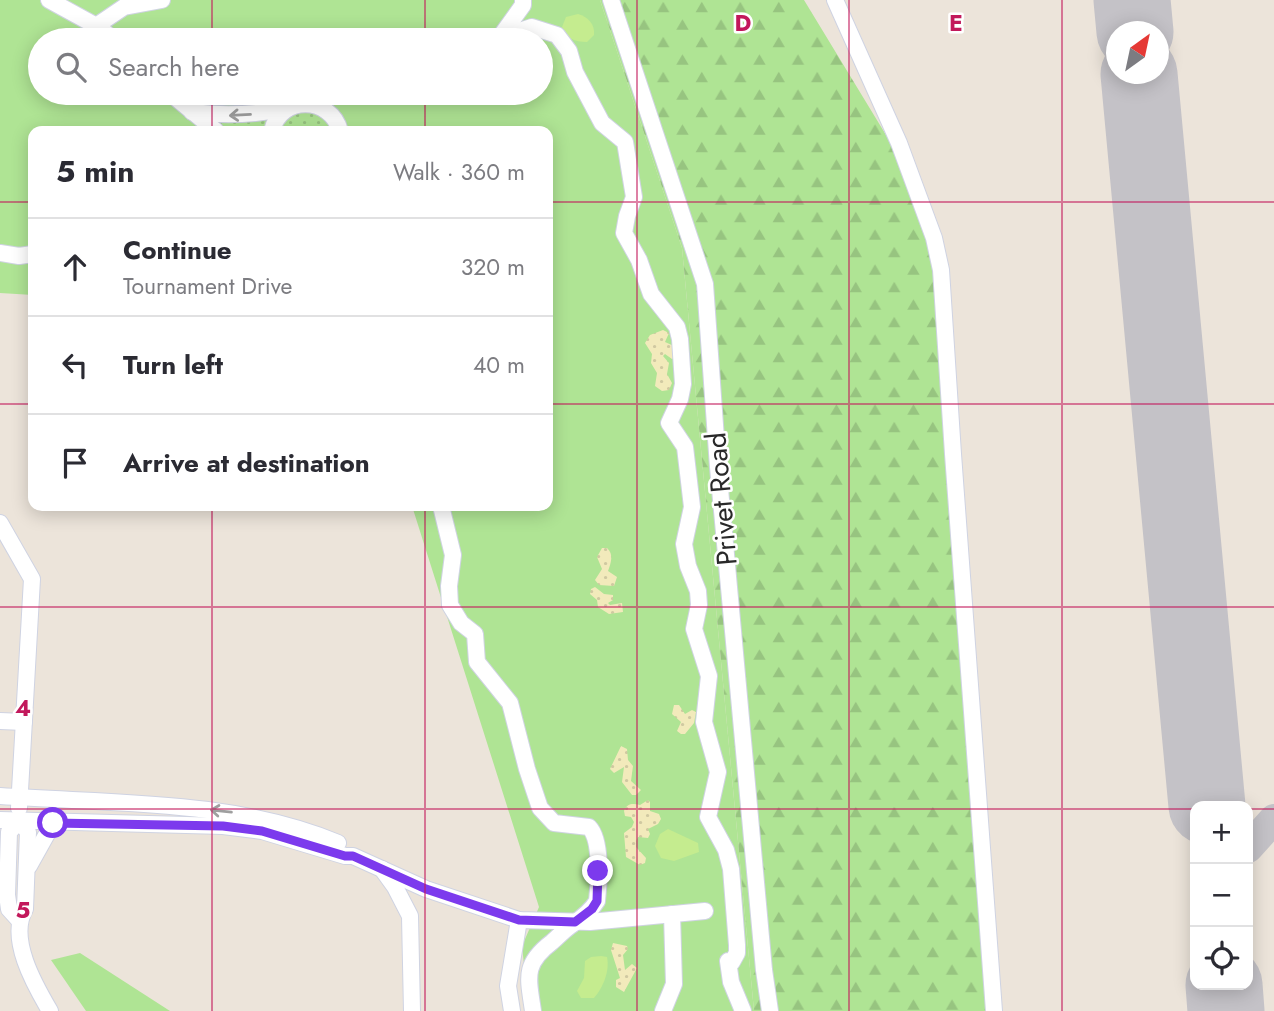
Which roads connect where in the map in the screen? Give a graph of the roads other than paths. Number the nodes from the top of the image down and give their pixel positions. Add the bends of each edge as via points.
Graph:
1 (49, 0) edge
2 (162, 0) edge
3 (611, 0) edge
4 (835, 0) edge
5 (144, 2) edge
6 (523, 2) edge
7 (96, 26) junction
8 (99, 28) edge
9 (504, 28) edge
10 (535, 28) edge
11 (553, 34) edge
12 (184, 105) edge
13 (296, 105) edge
14 (315, 105) edge
15 (288, 108) junction
16 (192, 112) junction
17 (210, 126) edge
18 (274, 126) edge
19 (338, 126) edge
20 (0, 253) edge
21 (28, 255) edge
22 (442, 511) edge
23 (0, 523) edge
24 (0, 721) edge
25 (24, 722) junction
26 (0, 796) edge
27 (20, 798) junction
28 (0, 820) edge
29 (19, 821) junction
30 (53, 823) junction
31 (0, 849) edge
32 (353, 856) junction
33 (381, 867) junction
34 (7, 868) junction
35 (26, 871) junction
36 (426, 889) junction
37 (705, 911) dead end
38 (672, 914) junction
39 (410, 916) junction
40 (19, 920) junction
41 (519, 920) junction
42 (575, 922) junction
43 (50, 1011) edge
44 (412, 1011) edge
45 (512, 1011) edge
46 (533, 1011) edge
47 (663, 1011) edge
48 (743, 1011) edge
49 (770, 1011) edge
50 (994, 1011) edge

1 - 7 street
2 - 5 street
3 - 49 street, Privet Road via 705,284
4 - 50 street via 900,143 941,270
5 - 7 street via 124,7
6 - 9 street
6 - 10 street
7 - 8 street
11 - 48 street via 565,43 602,123 625,142 634,197 624,233 651,294 677,327 680,340 683,384 669,423 685,447 692,506 684,544 698,591 694,629 709,676 704,722 718,772 708,817 731,869 737,953 728,961 728,971
12 - 16 street
13 - 15 street
14 - 19 street via 332,115
15 -> 16 street via 226,115
15 - 18 street
16 - 17 street
20 - 21 street
22 - 42 street via 453,555 450,605 475,634 481,670 510,703 540,808 554,823 584,825 595,835 597,901
23 - 25 street via 32,579
24 - 25 street
25 - 27 street
26 - 27 street
27 - 29 street
32 -> 27 street via 344,846 315,834 240,814
28 - 29 street
29 - 30 street
29 - 34 street via 9,832
29 - 35 street via 28,832
30 - 32 street via 223,826 262,831
30 - 35 street
31 - 34 street
32 - 33 street
33 - 36 street
33 - 39 street
34 - 40 street via 9,909
35 - 40 street via 25,909
36 - 39 street
36 - 41 street
37 - 38 street
38 - 42 street
38 - 47 street via 674,984
39 - 44 street
40 - 43 street via 18,940
41 - 42 street
41 - 45 street via 508,986
42 - 46 street via 532,961

